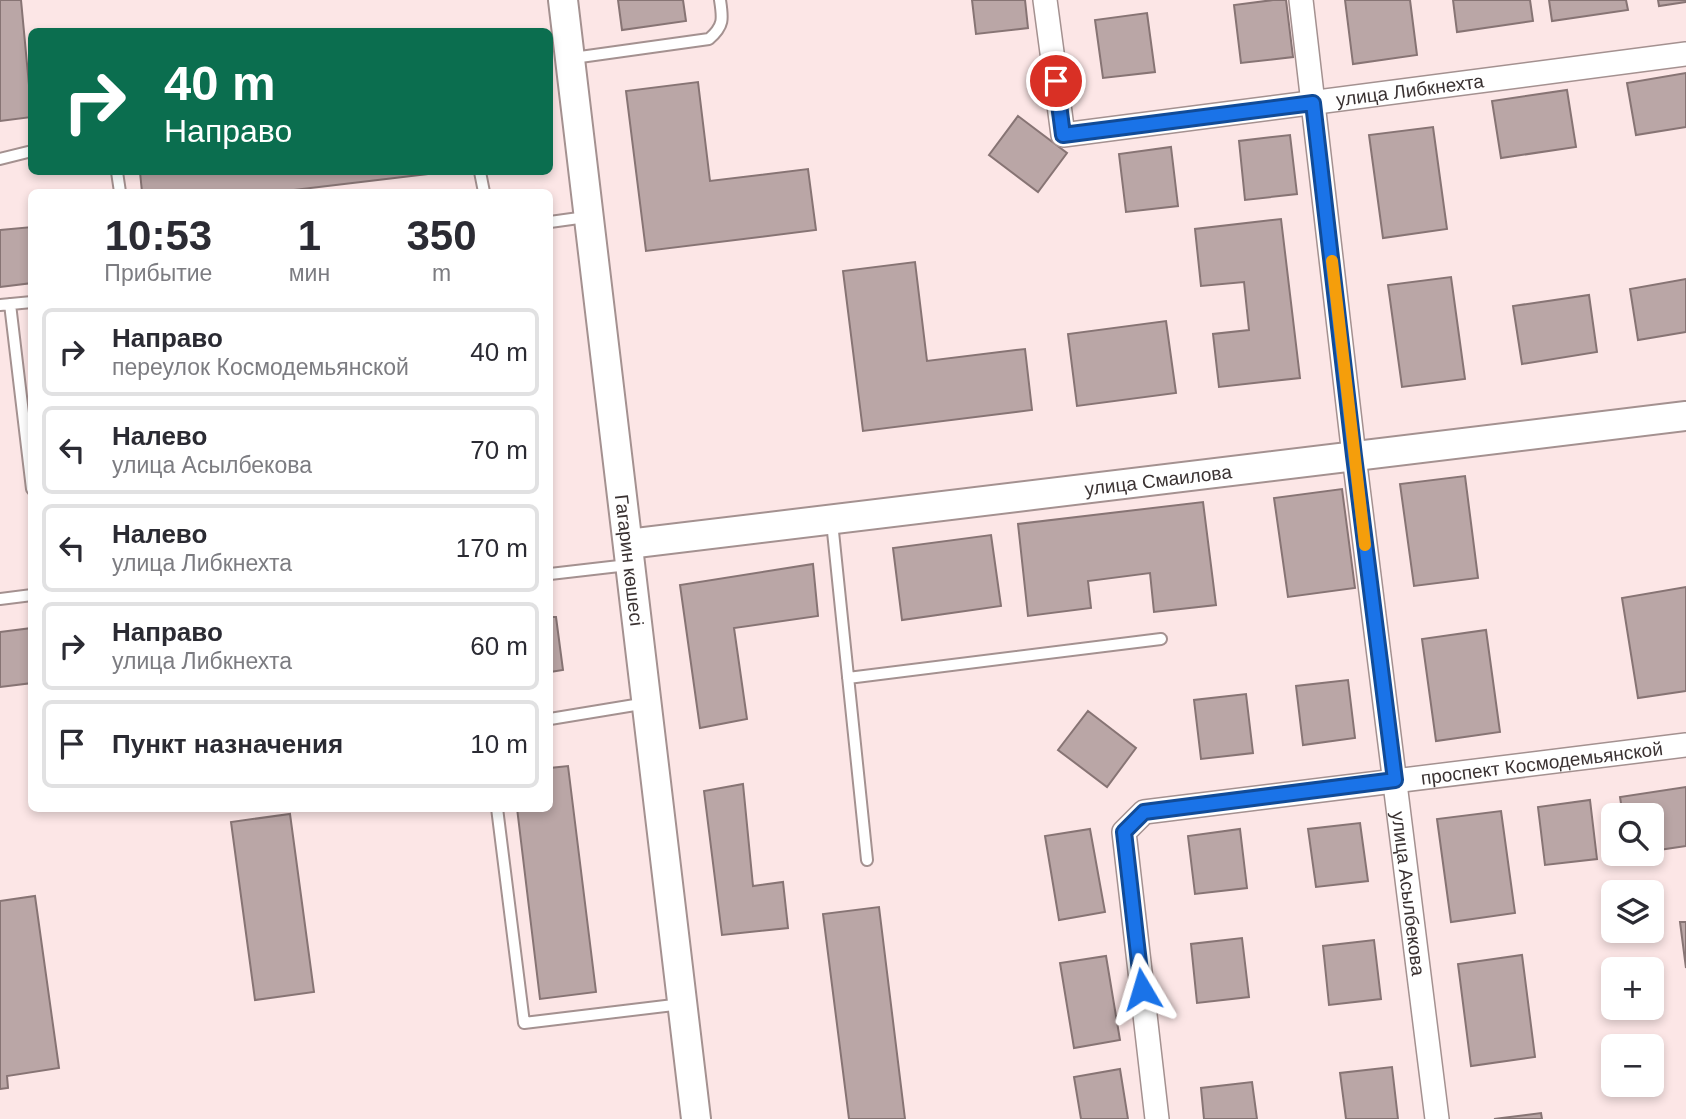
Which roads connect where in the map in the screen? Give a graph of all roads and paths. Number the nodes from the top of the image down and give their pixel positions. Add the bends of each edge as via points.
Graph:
1 (563, 0) edge
2 (720, 0) edge
3 (1045, 0) edge
4 (1301, 0) edge
5 (1686, 54) edge
6 (570, 58) junction
7 (1313, 103) junction
8 (28, 152) edge
9 (0, 159) edge
10 (589, 217) junction
11 (553, 222) edge
12 (28, 302) edge
13 (5, 305) edge
14 (1686, 416) edge
15 (1354, 456) junction
16 (28, 462) edge
17 (832, 519) junction
18 (630, 554) junction
19 (553, 573) edge
20 (28, 596) edge
21 (0, 599) edge
22 (1161, 639) dead end
23 (848, 678) junction
24 (647, 703) junction
25 (553, 719) edge
26 (1686, 745) edge
27 (1395, 780) junction
28 (498, 812) edge
29 (867, 859) dead end
30 (682, 1004) junction
31 (696, 1119) edge
32 (1157, 1119) edge
33 (1437, 1119) edge

1 - 6 street, Гагарин көшесі
2 - 6 lane via 723,17 719,31 709,39
3 - 7 street, улица Либкнехта via 1063,135
4 - 7 street, улица Асылбекова
5 - 7 street, улица Либкнехта
6 - 10 street, Гагарин көшесі
7 - 15 street, улица Асылбекова
8 - 9 lane
10 - 11 lane
10 - 18 street, Гагарин көшесі
12 - 13 lane
13 - 16 lane
14 - 15 street, улица Смаилова
15 - 17 street, улица Смаилова
15 - 27 street, улица Асылбекова
17 - 18 street, улица Смаилова
17 - 23 lane
18 - 19 lane
18 - 24 street, Гагарин көшесі
20 - 21 lane
22 - 23 lane
23 - 29 lane
24 - 25 lane
24 - 30 street, Гагарин көшесі
26 - 27 street, проспект Космодемьянской
27 - 32 street, проспект Космодемьянской via 1144,812 1124,832
27 - 33 street, улица Асылбекова
28 - 30 lane via 524,1023
30 - 31 street, Гагарин көшесі

